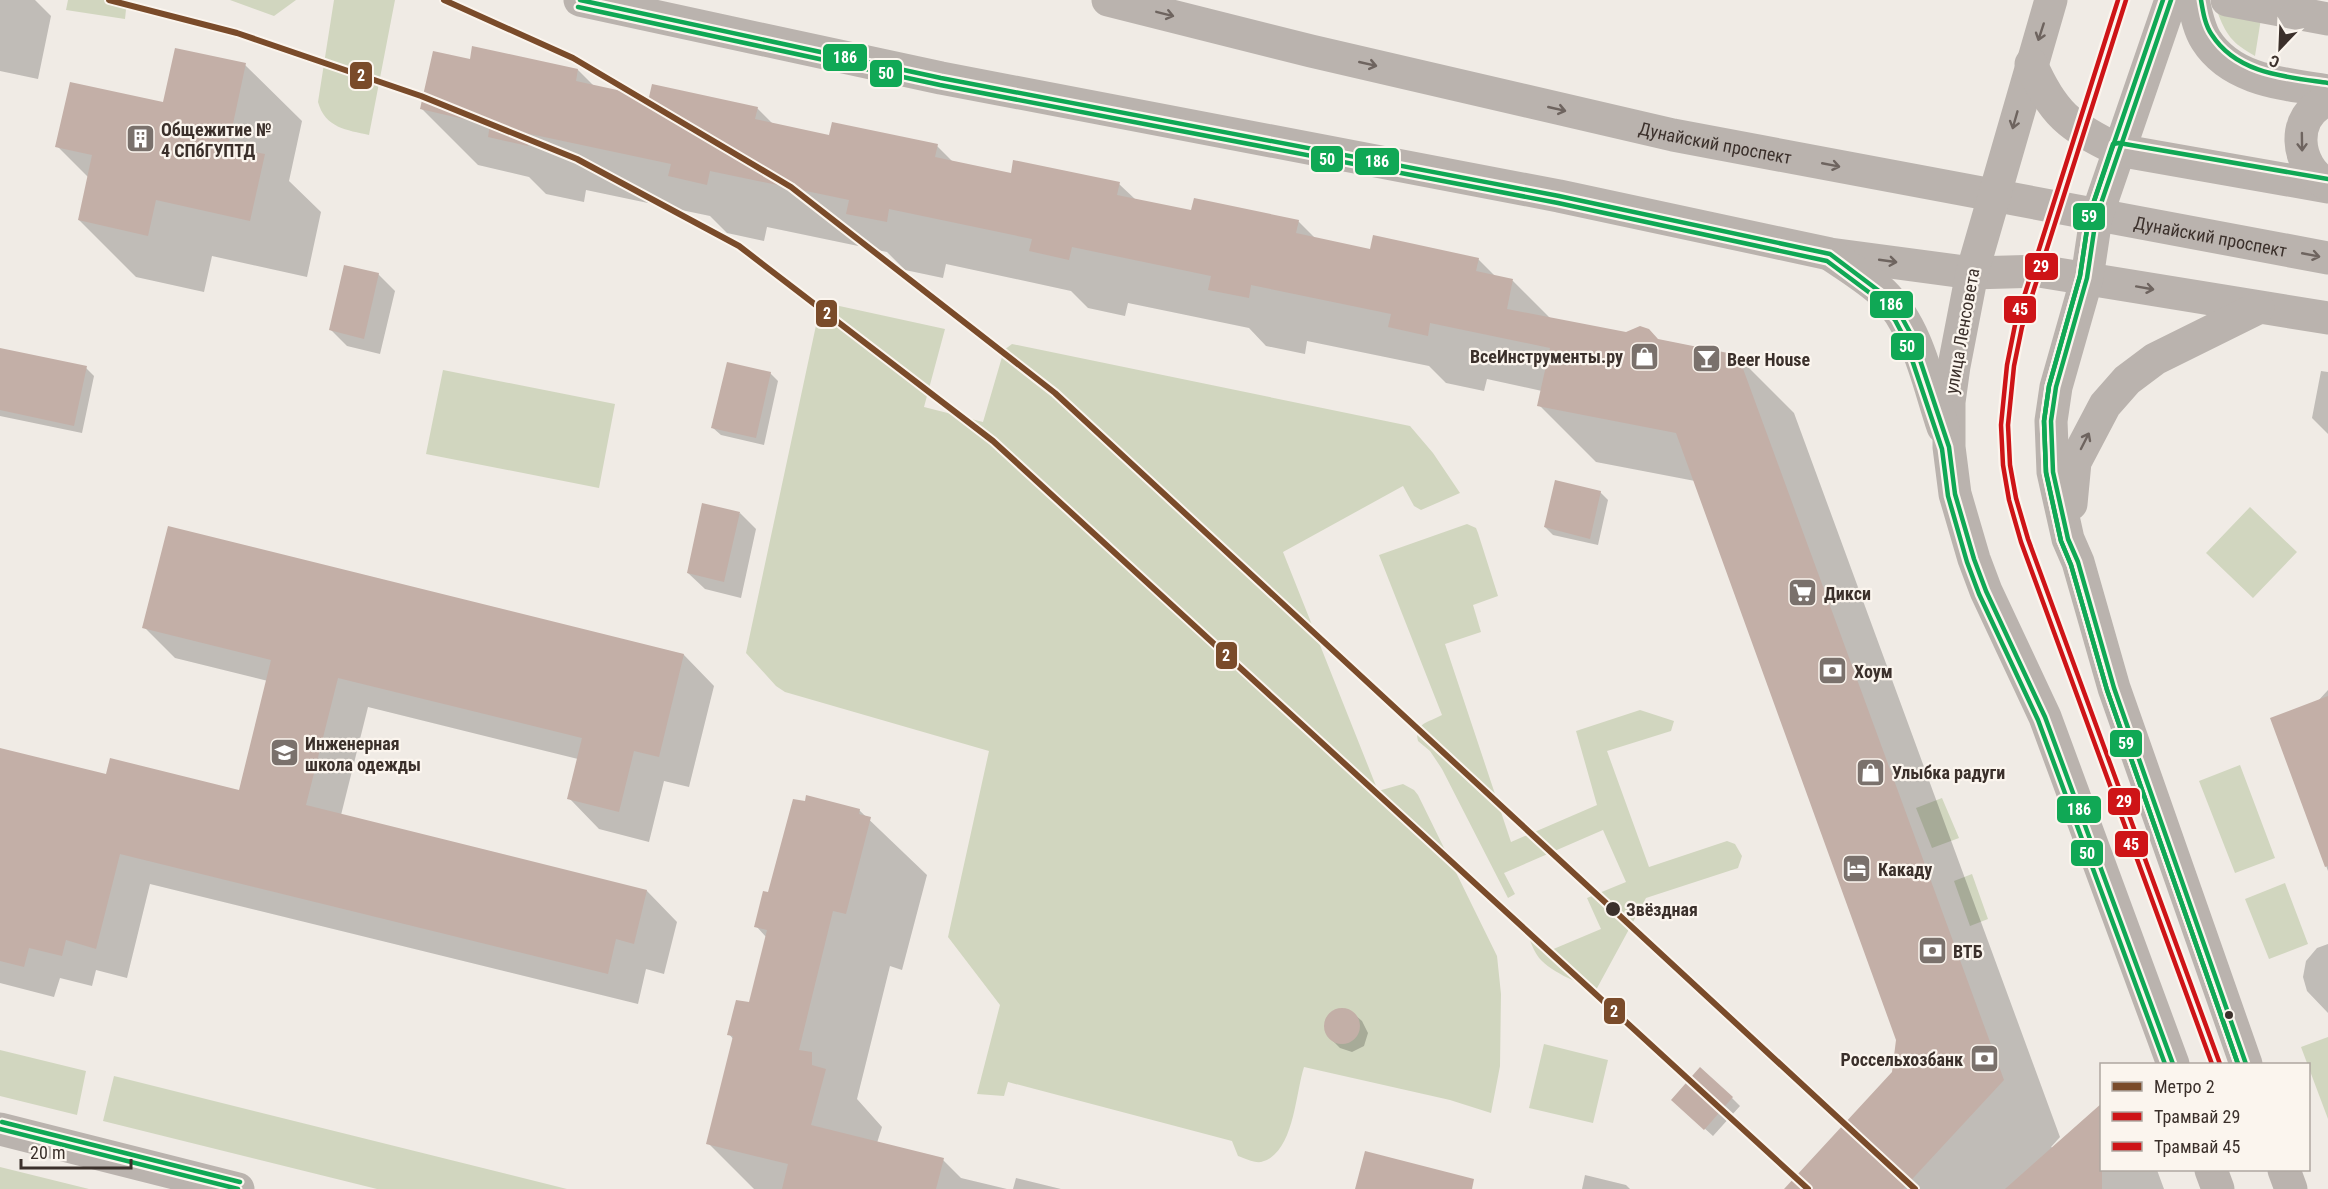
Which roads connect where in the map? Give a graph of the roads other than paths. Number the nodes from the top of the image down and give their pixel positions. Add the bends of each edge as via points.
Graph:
1 (580, 0) edge
2 (1108, 0) edge
3 (2051, 0) edge
4 (2170, 0) edge
5 (2193, 0) edge
6 (2227, 0) edge
7 (2328, 19) edge
8 (2031, 64) junction
9 (2328, 91) edge
10 (2328, 100) edge
11 (2118, 150) junction
12 (2328, 186) edge
13 (1830, 254) junction
14 (2328, 258) edge
15 (1971, 273) junction
16 (2087, 278) junction
17 (2258, 308) junction
18 (2328, 318) edge
19 (1949, 447) junction
20 (2068, 539) junction
21 (2172, 1063) edge
22 (2245, 1063) edge
23 (0, 1129) edge
24 (2211, 1171) edge
25 (2284, 1171) edge
26 (238, 1189) edge
27 (2218, 1189) edge
28 (2291, 1189) edge

1 - 13 street via 941,78 1559,196
2 -> 14 street, Дунайский проспект via 1673,135
3 -> 8 street, улица Ленсовета
4 - 11 street
5 - 9 street via 2204,38 2226,62 2241,72 2276,83
6 - 7 street
8 - 11 street via 2044,93 2066,120
8 -> 15 street, улица Ленсовета
10 -> 12 street via 2309,115 2302,131 2301,149 2306,166
11 - 12 street
11 - 16 street via 2096,218
13 -> 15 street
13 - 19 street via 1884,294 1900,316 1912,336
15 - 16 street via 2039,271
15 - 19 street, улица Ленсовета via 1949,402
16 -> 17 street
16 - 20 street via 2056,387 2051,421 2053,472
17 - 18 street
20 -> 17 street via 2075,462 2105,405 2127,380 2155,359
19 - 21 street, улица Ленсовета via 1955,494 1974,558 2045,717
20 - 22 street via 2114,688
23 - 26 street
24 - 27 street
25 - 28 street

